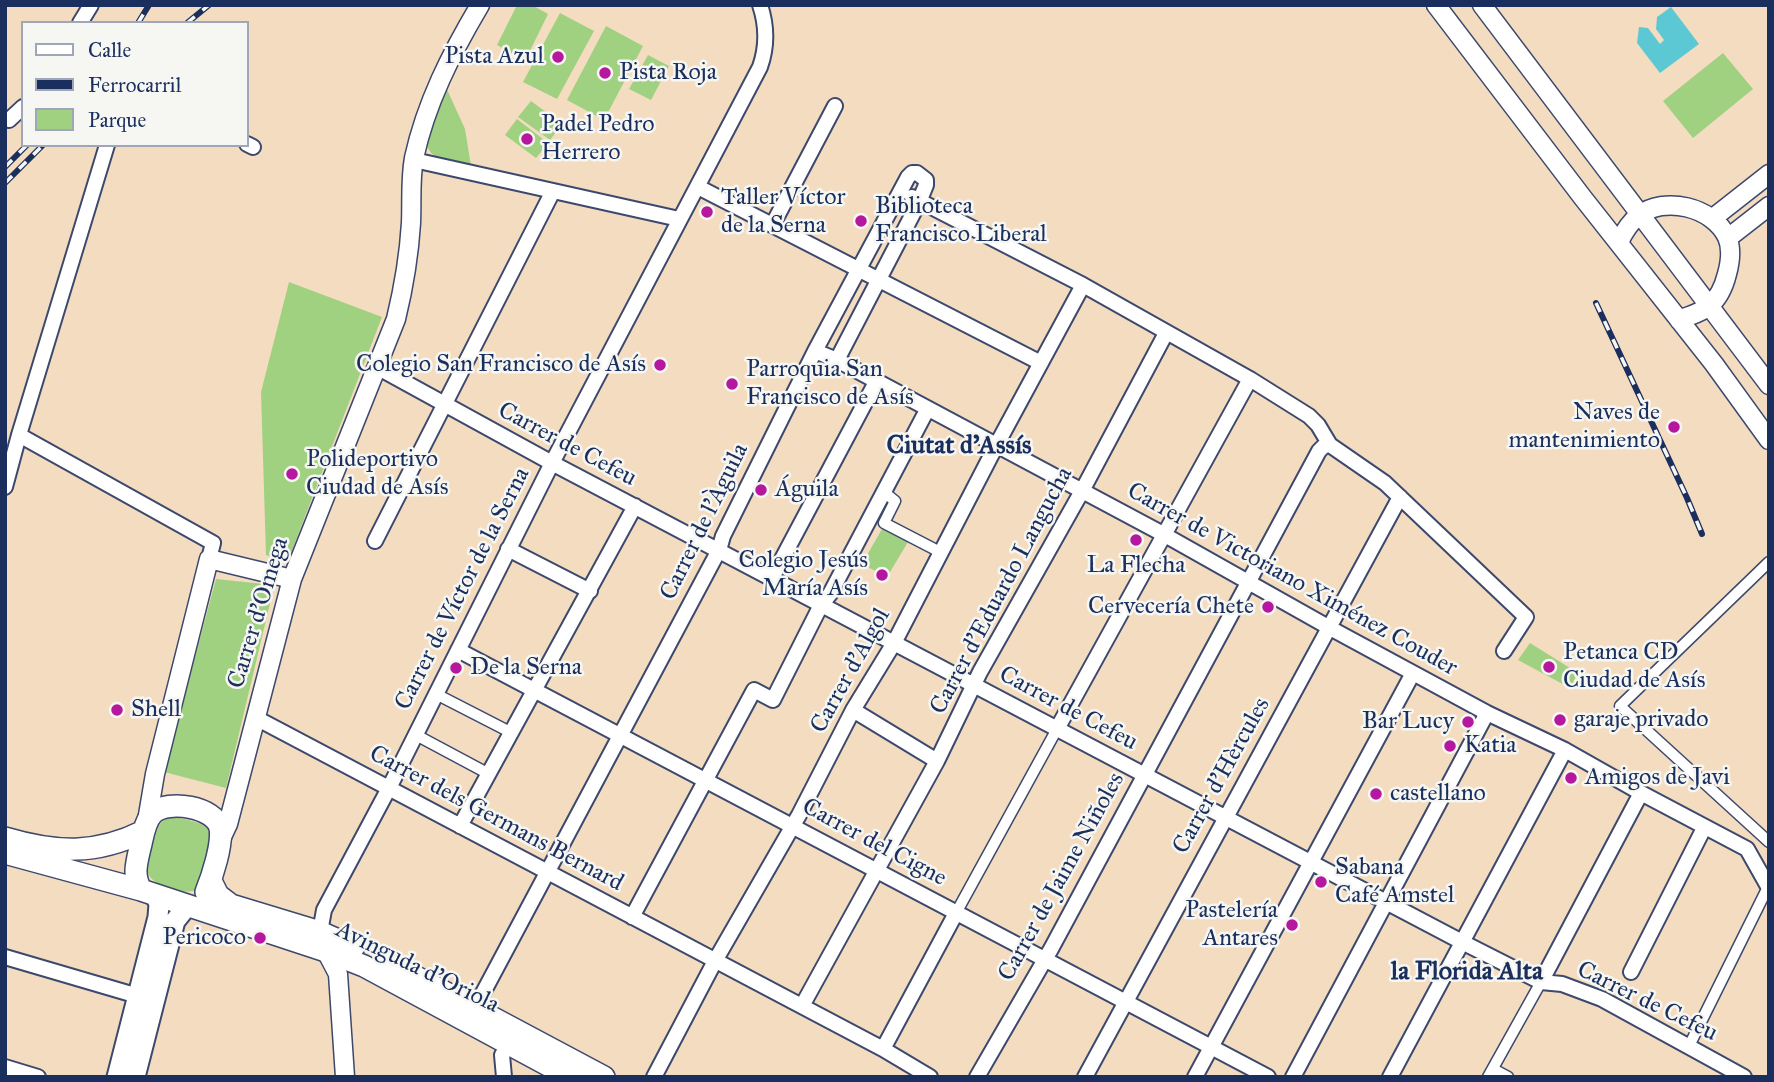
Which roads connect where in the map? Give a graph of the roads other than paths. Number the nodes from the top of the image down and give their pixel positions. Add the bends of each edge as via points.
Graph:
1 (91, 5) edge
2 (480, 5) edge
3 (760, 5) edge
4 (1436, 5) edge
5 (1482, 5) edge
6 (81, 21) edge
7 (835, 106) dead end
8 (21, 109) edge
9 (5, 119) edge
10 (106, 147) edge
11 (414, 160) junction
12 (1769, 174) edge
13 (698, 187) junction
14 (553, 191) junction
15 (896, 201) junction
16 (919, 202) junction
17 (1769, 206) edge
18 (1640, 213) junction
19 (1713, 218) junction
20 (679, 219) junction
21 (773, 223) junction
22 (1728, 237) junction
23 (1619, 242) junction
24 (860, 270) junction
25 (880, 280) junction
26 (1083, 285) junction
27 (1708, 307) junction
28 (1679, 320) junction
29 (1166, 333) junction
30 (815, 351) junction
31 (837, 360) junction
32 (1041, 363) junction
33 (377, 367) junction
34 (1250, 379) junction
35 (876, 382) junction
36 (1769, 385) edge
37 (445, 406) junction
38 (928, 410) junction
39 (19, 435) junction
40 (1769, 440) edge
41 (1330, 445) junction
42 (996, 446) junction
43 (552, 463) junction
44 (5, 487) edge
45 (1082, 491) junction
46 (885, 494) junction
47 (1400, 497) junction
48 (635, 506) junction
49 (1163, 534) junction
50 (375, 541) dead end
51 (508, 549) junction
52 (719, 550) junction
53 (942, 553) junction
54 (209, 559) junction
55 (1769, 562) edge
56 (772, 578) junction
57 (292, 579) junction
58 (1248, 583) junction
59 (590, 591) junction
60 (821, 605) junction
61 (1330, 628) junction
62 (894, 643) junction
63 (458, 650) junction
64 (1504, 651) dead end
65 (1413, 673) junction
66 (975, 686) junction
67 (536, 690) junction
68 (436, 694) junction
69 (853, 710) junction
70 (1487, 713) junction
71 (256, 718) junction
72 (1057, 729) junction
73 (512, 733) junction
74 (416, 735) junction
75 (621, 736) junction
76 (1565, 750) junction
77 (937, 761) junction
78 (489, 774) junction
79 (1144, 775) junction
80 (705, 779) junction
81 (389, 788) junction
82 (1641, 793) junction
83 (1224, 818) junction
84 (145, 826) junction
85 (460, 826) junction
86 (791, 826) junction
87 (1704, 828) junction
88 (5, 838) edge
89 (220, 841) junction
90 (1769, 842) edge
91 (5, 853) edge
92 (1311, 863) junction
93 (876, 870) junction
94 (547, 872) junction
95 (211, 881) junction
96 (1768, 887) edge
97 (148, 893) junction
98 (1387, 902) junction
99 (188, 905) junction
100 (956, 913) junction
101 (632, 917) junction
102 (1464, 943) junction
103 (322, 944) junction
104 (5, 957) edge
105 (1043, 959) junction
106 (715, 961) junction
107 (344, 967) junction
108 (1631, 972) dead end
109 (1541, 982) junction
110 (138, 996) junction
111 (1126, 1002) junction
112 (802, 1006) junction
113 (475, 1008) junction
114 (509, 1044) junction
115 (1689, 1046) junction
116 (1211, 1047) junction
117 (883, 1049) junction
118 (5, 1067) edge
119 (1490, 1073) edge
120 (1734, 1074) edge
121 (38, 1077) edge
122 (117, 1077) edge
123 (135, 1077) edge
124 (335, 1077) edge
125 (345, 1077) edge
126 (504, 1077) edge
127 (570, 1077) edge
128 (604, 1077) edge
129 (654, 1077) edge
130 (930, 1077) edge
131 (977, 1077) edge
132 (1085, 1077) edge
133 (1195, 1077) edge
134 (1268, 1077) edge
135 (1293, 1077) edge
136 (1390, 1077) edge
137 (1508, 1077) edge

1 - 6 street
2 - 11 street, Carrer d'Omega via 435,88
3 - 13 street, Carrer de Víctor de la Serna via 765,22 760,67
4 - 23 street
5 - 18 street
7 - 21 street
8 - 9 street
10 - 39 street
11 - 14 street
11 - 33 street, Carrer d'Omega via 407,275
12 - 19 street
13 - 20 street, Carrer de Víctor de la Serna
13 - 21 street
14 - 20 street
14 - 37 street
15 - 16 street via 905,196
15 - 16 street, Carrer de l'Àguila via 912,173 917,173 926,180
15 - 24 street, Carrer de l'Àguila
16 - 25 street
16 - 26 street
17 - 22 street
18 - 19 street via 1667,204
18 - 23 street
18 - 27 street
19 - 22 street
20 - 43 street, Carrer de Víctor de la Serna
21 - 24 street
22 - 27 street via 1731,261 1723,289
23 - 28 street
24 - 25 street
24 - 30 street, Carrer de l'Àguila
25 - 31 street
25 - 32 street
26 - 29 street
26 - 32 street, Carrer d'Algol
27 - 28 street
27 - 36 street
28 - 40 street
29 - 34 street
29 - 45 street, Carrer d'Eduardo Langucha
30 - 31 street, Carrer de Victoriano Ximénez Couder
30 - 52 street, Carrer de l'Àguila
31 - 35 street, Carrer de Victoriano Ximénez Couder
32 - 42 street, Carrer d'Algol
33 - 37 street, Carrer de Cefeu
33 - 57 street, Carrer d'Omega
34 - 41 street via 1309,416
34 - 49 street
35 - 38 street, Carrer de Victoriano Ximénez Couder
35 - 56 street
37 - 43 street, Carrer de Cefeu
37 - 50 street
38 - 42 street, Carrer de Victoriano Ximénez Couder
38 - 46 street
39 - 44 street
39 - 54 street via 213,543
41 - 47 street
41 - 58 street, Carrer de Jaime Niñoles via 1319,451
42 - 45 street, Carrer de Victoriano Ximénez Couder
42 - 53 street, Carrer d'Algol
43 - 48 street, Carrer de Cefeu
43 - 51 street, Carrer de Víctor de la Serna
45 - 49 street, Carrer de Victoriano Ximénez Couder
45 - 66 street, Carrer d'Eduardo Langucha
46 - 53 street via 895,501 884,523
46 - 60 street
47 - 61 street, Carrer d'Hèrcules
47 - 64 street via 1526,617
48 - 52 street, Carrer de Cefeu
48 - 59 street
49 - 58 street, Carrer de Victoriano Ximénez Couder
49 - 72 street
51 - 59 street
51 - 63 street, Carrer de Víctor de la Serna
52 - 56 street, Carrer de Cefeu
52 - 75 street, Carrer de l'Àguila
53 - 62 street, Carrer d'Algol
54 - 57 street
54 - 84 street
55 - 90 street via 1620,706
56 - 60 street, Carrer de Cefeu
57 - 71 street, Carrer d'Omega
58 - 61 street, Carrer de Victoriano Ximénez Couder
58 - 79 street, Carrer de Jaime Niñoles
59 - 67 street
60 - 62 street, Carrer de Cefeu
60 - 80 street via 773,700 754,690
61 - 65 street, Carrer de Victoriano Ximénez Couder
61 - 83 street, Carrer d'Hèrcules
62 - 66 street, Carrer de Cefeu
62 - 69 street, Carrer d'Algol
63 - 67 street, Carrer del Cigne
63 - 68 street, Carrer de Víctor de la Serna
65 - 70 street, Carrer de Victoriano Ximénez Couder
65 - 92 street
66 - 72 street, Carrer de Cefeu
66 - 77 street, Carrer d'Eduardo Langucha
67 - 73 street
67 - 75 street, Carrer del Cigne
68 - 73 street
68 - 74 street, Carrer de Víctor de la Serna
69 - 77 street
69 - 86 street, Carrer d'Algol
70 - 76 street, Carrer de Victoriano Ximénez Couder
70 - 98 street
71 - 81 street, Carrer dels Germans Bernard
71 - 89 street, Carrer d'Omega
72 - 79 street, Carrer de Cefeu
72 - 100 street
73 - 78 street
74 - 78 street
74 - 81 street, Carrer de Víctor de la Serna
75 - 80 street, Carrer del Cigne
75 - 94 street, Carrer de l'Àguila
76 - 82 street, Carrer de Victoriano Ximénez Couder
76 - 102 street
77 - 93 street, Carrer d'Eduardo Langucha
78 - 85 street
79 - 83 street, Carrer de Cefeu
79 - 105 street, Carrer de Jaime Niñoles
80 - 86 street, Carrer del Cigne
80 - 101 street
81 - 85 street, Carrer dels Germans Bernard
81 - 103 street, Carrer de Víctor de la Serna via 324,910
82 - 87 street, Carrer de Victoriano Ximénez Couder
82 - 109 street
83 - 92 street, Carrer de Cefeu
83 - 111 street, Carrer d'Hèrcules
84 - 88 main road via 122,842 71,850
84 - 89 main road via 160,808 191,808 216,819
84 - 97 main road via 135,880
85 - 94 street, Carrer dels Germans Bernard
86 - 93 street, Carrer del Cigne
86 - 106 street, Carrer d'Algol
87 - 96 street, Carrer de Victoriano Ximénez Couder via 1747,849
87 - 108 street
89 - 95 main road, Carrer d'Omega
91 - 97 main road, Avinguda d'Oriola
92 - 98 street, Carrer de Cefeu
92 - 116 street
93 - 100 street, Carrer del Cigne
93 - 112 street, Carrer d'Eduardo Langucha
94 - 101 street, Carrer dels Germans Bernard
94 - 113 street, Carrer de l'Àguila
95 - 99 main road via 201,899
95 - 103 main road, Avinguda d'Oriola via 218,895 231,905
96 - 115 street
97 - 99 main road, Avinguda d'Oriola
97 - 110 main road via 159,904 158,917
98 - 102 street, Carrer de Cefeu
98 - 135 street
99 - 103 main road, Avinguda d'Oriola via 226,920
99 - 123 main road via 175,921
100 - 105 street, Carrer del Cigne
100 - 117 street
101 - 106 street, Carrer dels Germans Bernard
102 - 109 street, Carrer de Cefeu
102 - 136 street
103 - 107 main road, Avinguda d'Oriola
103 - 113 main road, Avinguda d'Oriola via 380,958
103 - 124 street
104 - 110 street
105 - 111 street, Carrer del Cigne
105 - 131 street, Carrer de Jaime Niñoles
106 - 112 street, Carrer dels Germans Bernard
106 - 129 street, Carrer d'Algol
107 - 114 main road, Avinguda d'Oriola
107 - 125 street
109 - 115 street, Carrer de Cefeu via 1562,984 1602,999
109 - 119 street
110 - 122 main road
111 - 116 street, Carrer del Cigne
111 - 132 street, Carrer d'Hèrcules
112 - 117 street, Carrer dels Germans Bernard
113 - 128 main road, Avinguda d'Oriola
114 - 126 street via 502,1055
114 - 127 main road, Avinguda d'Oriola
115 - 120 street, Carrer de Cefeu
116 - 133 street
116 - 134 street, Carrer del Cigne
117 - 130 street, Carrer dels Germans Bernard
118 - 121 street
119 - 137 street

